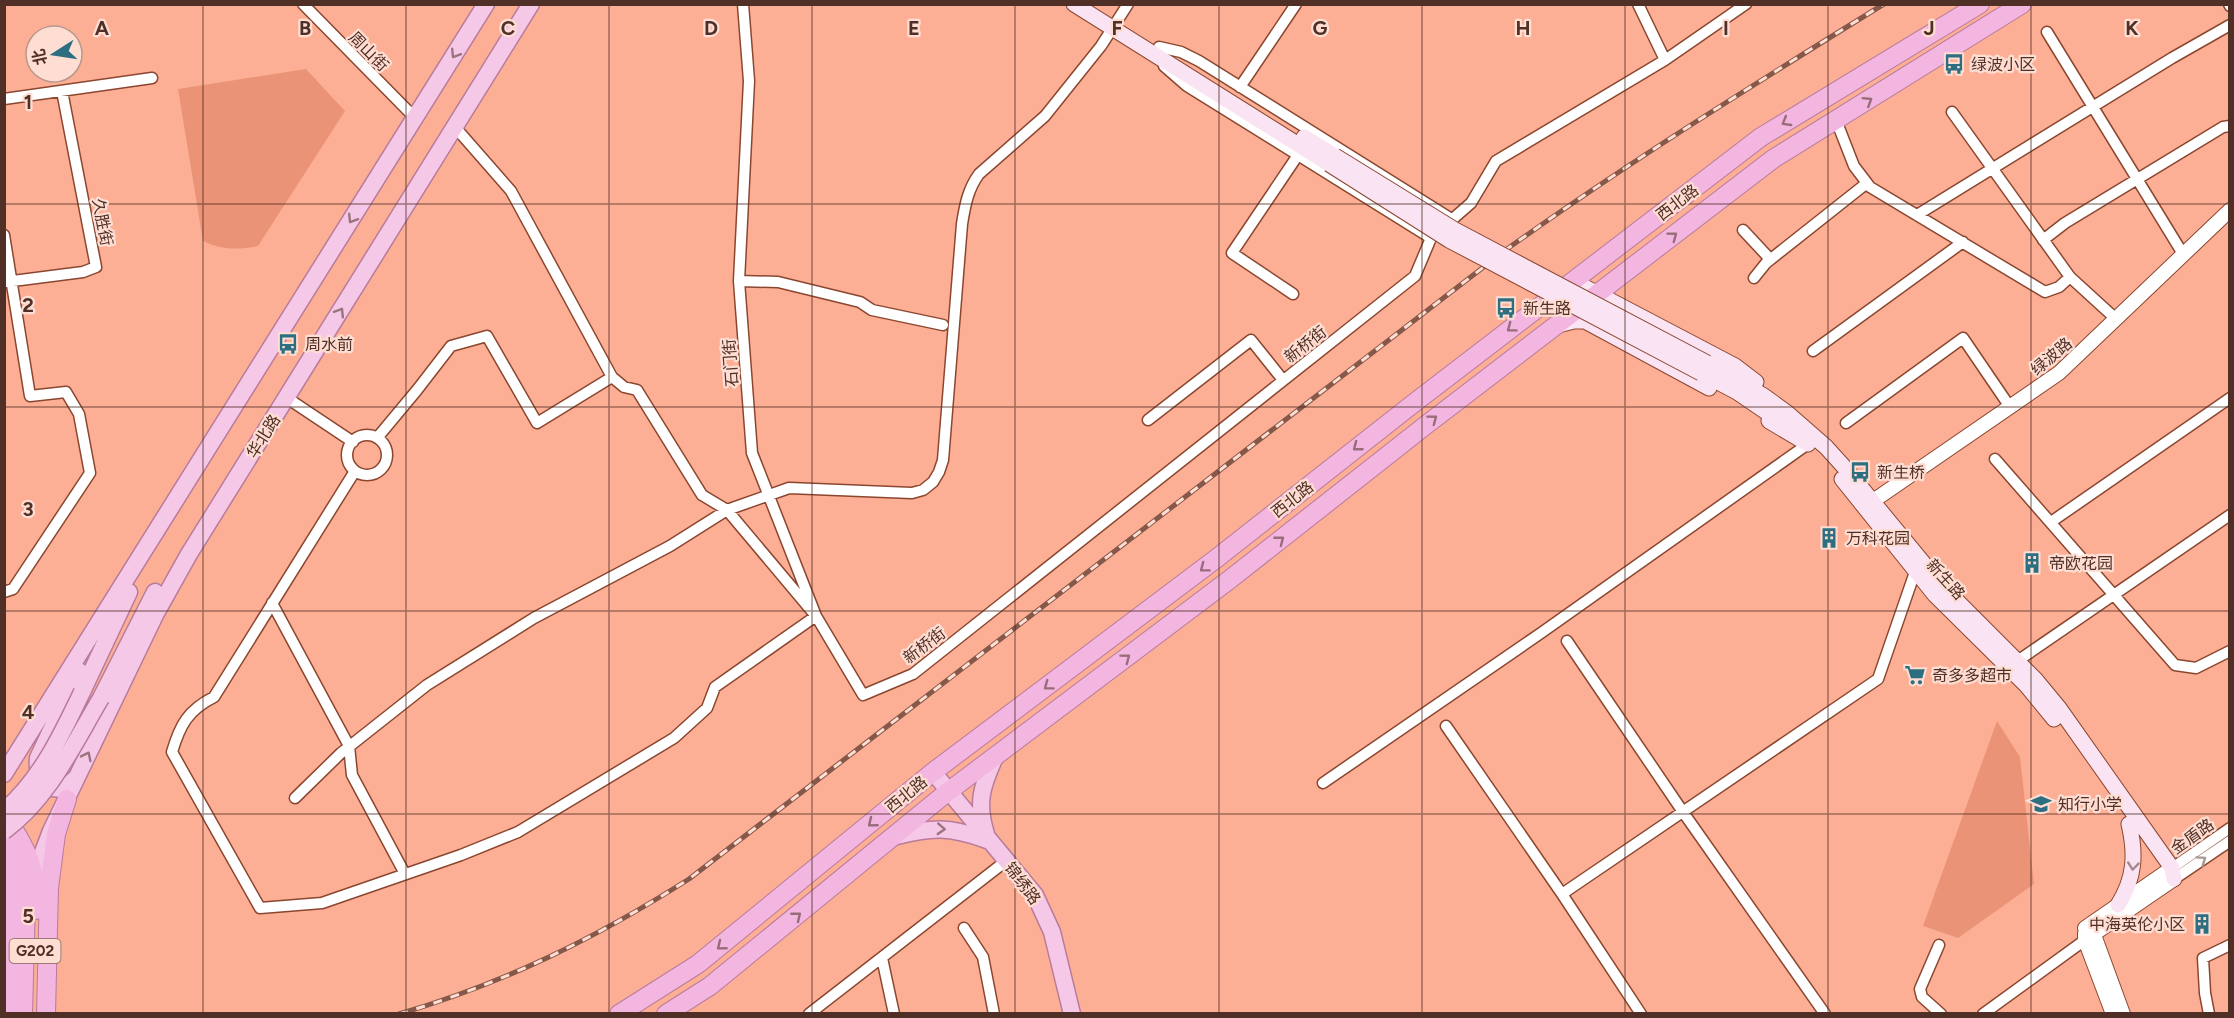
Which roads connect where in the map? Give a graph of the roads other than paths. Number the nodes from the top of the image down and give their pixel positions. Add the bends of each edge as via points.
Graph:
1 (303, 4) edge
2 (486, 4) edge
3 (531, 4) edge
4 (743, 4) edge
5 (1074, 4) edge
6 (1090, 4) edge
7 (1128, 4) edge
8 (1296, 4) edge
9 (1638, 4) edge
10 (1746, 4) edge
11 (1980, 4) edge
12 (2022, 4) edge
13 (1115, 25) junction
14 (2229, 25) edge
15 (2047, 32) dead end
16 (1156, 51) junction
17 (1665, 60) junction
18 (152, 78) dead end
19 (1240, 87) junction
20 (62, 91) junction
21 (4, 99) edge
22 (2093, 107) junction
23 (1952, 112) dead end
24 (415, 118) junction
25 (1836, 120) junction
26 (2229, 126) edge
27 (455, 127) junction
28 (1298, 155) junction
29 (1992, 169) junction
30 (2137, 179) junction
31 (1867, 183) junction
32 (2229, 210) edge
33 (1917, 215) junction
34 (1453, 220) junction
35 (1743, 230) dead end
36 (4, 235) edge
37 (1431, 238) junction
38 (2043, 240) junction
39 (1963, 242) junction
40 (2183, 254) junction
41 (1770, 259) junction
42 (1627, 271) junction
43 (2070, 277) junction
44 (1754, 278) dead end
45 (739, 281) junction
46 (8, 282) edge
47 (1585, 288) junction
48 (1293, 294) dead end
49 (1583, 314) junction
50 (1635, 315) junction
51 (2116, 319) junction
52 (943, 325) dead end
53 (1814, 351) dead end
54 (309, 362) junction
55 (261, 363) junction
56 (1704, 368) junction
57 (612, 377) junction
58 (1283, 380) junction
59 (287, 398) junction
60 (2229, 398) edge
61 (2010, 407) junction
62 (1785, 412) junction
63 (1148, 420) dead end
64 (1846, 423) dead end
65 (377, 438) junction
66 (353, 441) junction
67 (1808, 444) junction
68 (1995, 459) dead end
69 (355, 471) junction
70 (768, 494) junction
71 (1873, 501) junction
72 (727, 510) junction
73 (2229, 515) edge
74 (2051, 522) junction
75 (1915, 573) junction
76 (7, 589) edge
77 (2114, 595) junction
78 (113, 600) junction
79 (272, 603) junction
80 (816, 616) junction
81 (1567, 641) dead end
82 (2229, 651) edge
83 (2013, 665) junction
84 (863, 695) joint
85 (1446, 726) dead end
86 (350, 746) junction
87 (995, 757) junction
88 (10, 759) edge
89 (933, 772) junction
90 (4, 774) edge
91 (77, 777) junction
92 (1323, 783) dead end
93 (949, 792) junction
94 (295, 798) dead end
95 (66, 799) junction
96 (4, 812) edge
97 (1683, 812) junction
98 (2129, 824) junction
99 (2229, 828) edge
100 (4, 831) edge
101 (892, 838) junction
102 (988, 841) junction
103 (2229, 841) edge
104 (7, 848) edge
105 (1006, 861) junction
106 (2170, 873) junction
107 (405, 874) junction
108 (16, 886) edge
109 (1562, 894) junction
110 (2118, 905) junction
111 (964, 928) dead end
112 (2088, 934) junction
113 (1940, 945) dead end
114 (2229, 945) edge
115 (882, 958) junction
116 (9, 1014) edge
117 (23, 1014) edge
118 (34, 1014) edge
119 (46, 1014) edge
120 (619, 1014) edge
121 (666, 1014) edge
122 (809, 1014) edge
123 (894, 1014) edge
124 (994, 1014) edge
125 (1071, 1014) edge
126 (1641, 1014) edge
127 (1825, 1014) edge
128 (1941, 1014) edge
129 (1983, 1014) edge
130 (2113, 1014) edge
131 (2123, 1014) edge
132 (2209, 1014) edge

1 - 24 street, 周山街
2 -> 24 main road
3 - 27 main road, 华北路
4 - 45 street, 石门街 via 749,81
5 - 13 main road, 新生路
6 - 13 main road, 新生路
7 - 13 street
8 - 19 street
9 - 17 street
10 - 17 street, 新桥街
11 -> 47 highway, 西北路 via 1761,137 1608,254
25 -> 12 highway, 西北路
13 - 16 main road, 新生路
13 - 70 street via 1045,117 980,174 967,195 943,460 933,482 923,490 901,495 789,488
14 - 22 street
15 - 22 street
16 - 19 street via 1181,52
16 - 28 street via 1187,86
16 - 56 main road, 新生路, bridge via 1332,160 1449,240
17 - 34 street, 新桥街 via 1496,161 1471,203
18 - 20 street
19 - 34 street
20 - 21 street
20 - 46 street, 久胜街 via 96,267
22 - 29 street
22 - 30 street
23 - 29 street
24 -> 55 main road
25 - 31 street via 1854,166
42 -> 25 highway, 西北路 via 1773,159
26 - 30 street
54 -> 27 main road, 华北路
27 - 57 street via 511,191
28 - 37 street
28 - 48 street via 1232,253
29 - 33 street
29 - 38 street
30 - 38 street
30 - 40 street
31 - 33 street
31 - 41 street
32 - 40 street, 绿波路
33 - 39 street
34 - 37 street, 新桥街
35 - 41 street
36 - 46 street
37 - 58 street, 新桥街 via 1414,276
38 - 43 street
39 - 43 street via 2045,292 2060,287
39 - 53 street
40 - 51 street, 绿波路
41 - 44 street
42 - 47 highway, 西北路
42 - 50 main road via 1620,281 1620,290
43 - 51 street
45 - 52 street via 778,282 860,302 873,310
45 - 70 street, 石门街 via 752,453
46 - 76 street via 30,396 66,392 79,414 90,473
47 - 49 highway, 西北路
47 - 50 main road
47 -> 89 highway, 西北路 via 1414,403 1217,558
49 - 67 main road
87 -> 49 highway, 西北路 via 1555,326
50 - 62 main road via 1735,366 1767,391
51 - 61 street, 绿波路 via 2059,373
54 - 59 main road, 华北路
54 - 100 main road, 华北路, bridge via 264,416 179,550 101,698 52,780 30,808
55 - 78 main road
55 - 96 main road, bridge via 240,413 126,598 51,754
56 - 62 main road, 新生路 via 1764,396
56 - 67 main road, 新生路
57 - 65 street via 537,423 487,336 451,346
57 - 72 street via 624,387 637,390 702,495
58 - 63 street via 1251,340
58 - 84 street, 新桥街 via 913,674
59 - 66 street
91 -> 59 main road, 华北路 via 156,613
60 - 74 street
61 - 64 street via 1963,338
61 - 71 street, 绿波路
62 - 71 main road, 新生路 via 1826,447
65 - 66 street via 364,435
65 - 69 street via 386,447 384,466 367,476
66 - 69 street via 347,453
67 - 75 main road, 新生路 via 1837,474
67 - 92 street
68 - 74 street
69 - 79 street
70 - 72 street
70 - 80 street, 石门街
71 - 83 main road, 新生路
72 - 80 street
72 - 86 street via 670,546 477,652 427,685
73 - 77 street
74 - 77 street
75 - 83 main road, 新生路 via 1956,618
75 - 97 street via 1878,679
77 - 82 street via 2175,665 2196,668
77 - 83 street
78 - 88 main road
78 - 91 main road via 38,758 39,776 50,788 65,788
79 - 86 street
79 - 107 street via 214,697 197,706 178,731 172,752 260,908 322,903
80 - 84 street, 石门街
80 - 107 street via 715,687 707,708 674,738 518,832
81 - 97 street
83 - 98 main road, 新生路
83 - 106 main road, 新生路 via 2035,679 2059,708
85 - 109 street
86 - 94 street
86 - 107 street via 352,775
87 - 93 highway, 西北路
87 - 102 main road via 980,799
88 - 90 main road
89 - 93 main road, 锦绣路
89 -> 120 highway, 西北路 via 698,964
91 - 95 main road, 华北路
93 - 101 highway, 西北路
93 - 102 main road, 锦绣路
95 - 108 main road, 华北路 via 43,852
95 - 119 highway via 56,834 49,888
96 - 108 highway, G202 via 27,850 35,874
97 - 109 street
97 - 127 street
98 - 106 main road, 新生路
98 -> 110 main road via 2134,862 2131,880
99 - 106 street, 金盾路
101 -> 102 main road via 924,829 942,829 963,831
121 -> 101 highway, 西北路 via 710,986
102 - 105 main road, 锦绣路
106 -> 103 street, 金盾路
104 - 108 highway
105 - 115 street
105 - 125 main road, 锦绣路 via 1035,895 1045,914
106 - 110 street
106 - 112 street
108 - 116 highway
108 - 117 highway, G202 via 26,903
108 - 118 highway, G202
109 - 126 street
110 - 112 street
111 - 124 street via 983,957
112 - 129 street
112 - 130 street
112 - 131 street
113 - 128 street via 1920,989 1922,997
114 - 132 street via 2203,958
115 - 122 street
115 - 123 street

